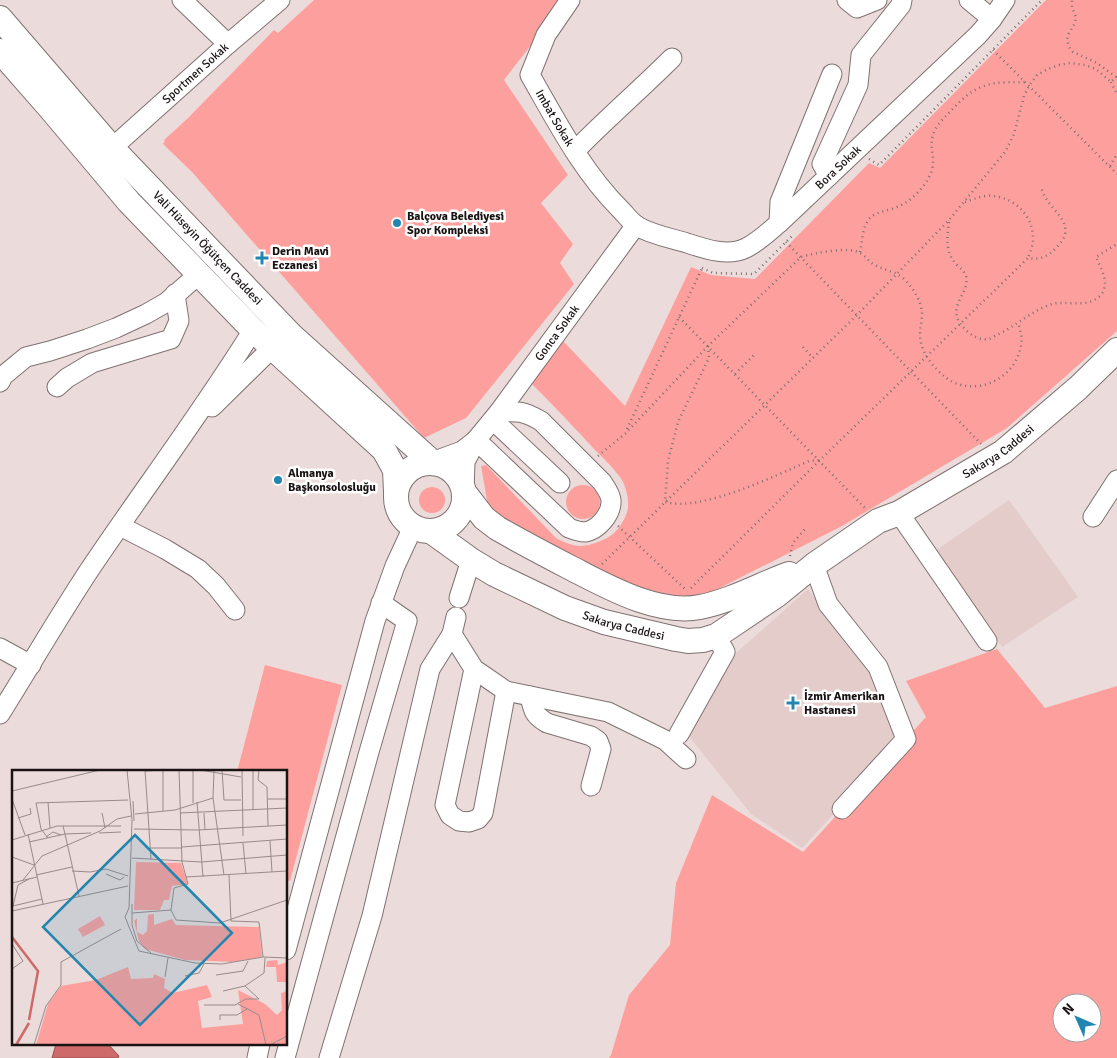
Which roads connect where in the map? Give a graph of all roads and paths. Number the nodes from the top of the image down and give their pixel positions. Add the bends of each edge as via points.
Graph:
1 (182, 0) edge
2 (280, 0) edge
3 (570, 0) edge
4 (847, 0) edge
5 (878, 0) edge
6 (969, 0) edge
7 (1005, 0) edge
8 (1042, 0) edge
9 (1072, 0) edge
10 (902, 3) edge
11 (0, 18) edge
12 (992, 19) junction
13 (978, 35) junction
14 (228, 44) junction
15 (993, 50) junction
16 (0, 51) edge
17 (672, 58) dead end
18 (832, 74) dead end
19 (1026, 82) junction
20 (1111, 82) junction
21 (1029, 86) junction
22 (1117, 94) edge
23 (112, 148) junction
24 (575, 151) junction
25 (1117, 154) edge
26 (869, 158) dead end
27 (1110, 166) junction
28 (1117, 174) edge
29 (829, 176) junction
30 (1041, 186) dead end
31 (964, 203) junction
32 (950, 220) junction
33 (636, 225) junction
34 (786, 229) junction
35 (786, 242) junction
36 (1117, 244) edge
37 (710, 250) junction
38 (860, 252) junction
39 (801, 257) junction
40 (1028, 258) junction
41 (702, 268) junction
42 (199, 274) junction
43 (897, 274) junction
44 (175, 294) junction
45 (857, 315) junction
46 (680, 317) junction
47 (1018, 323) junction
48 (960, 324) junction
49 (253, 330) junction
50 (292, 336) junction
51 (708, 346) junction
52 (803, 347) dead end
53 (272, 348) junction
54 (1117, 350) edge
55 (754, 355) dead end
56 (927, 357) junction
57 (813, 358) junction
58 (911, 372) junction
59 (735, 374) junction
60 (0, 382) edge
61 (57, 387) dead end
62 (765, 405) junction
63 (496, 416) junction
64 (626, 432) junction
65 (180, 440) junction
66 (476, 440) junction
67 (982, 446) dead end
68 (589, 459) junction
69 (820, 460) junction
70 (432, 462) junction
71 (1117, 480) edge
72 (560, 483) junction
73 (396, 492) junction
74 (464, 492) junction
75 (542, 502) junction
76 (665, 502) junction
77 (888, 517) junction
78 (1093, 517) dead end
79 (617, 525) dead end
80 (120, 526) junction
81 (422, 529) junction
82 (805, 529) dead end
83 (630, 536) junction
84 (471, 560) junction
85 (789, 562) dead end
86 (814, 565) junction
87 (596, 570) dead end
88 (381, 604) junction
89 (235, 610) dead end
90 (456, 616) junction
91 (716, 636) junction
92 (987, 641) dead end
93 (0, 648) edge
94 (30, 665) junction
95 (474, 669) junction
96 (506, 691) junction
97 (530, 696) junction
98 (0, 714) edge
99 (679, 734) dead end
100 (686, 760) dead end
101 (591, 786) dead end
102 (842, 809) dead end
103 (288, 943) edge
104 (285, 1058) edge
105 (329, 1058) edge

1 - 14 street
2 - 14 street, Sportmen Sokak
3 - 24 street, Imbat Sokak via 546,35 530,75
4 - 5 street via 857,8
5 - 10 street
6 - 12 street
7 - 12 street, Bora Sokak
8 - 15 path
9 - 20 path via 1076,17 1068,35 1068,47 1116,77
10 - 29 street via 860,55 858,85 822,164
11 - 23 main road, Vali Hüseyin Öğütçen Caddesi
12 - 13 street, Bora Sokak
13 - 15 path
13 - 29 street, Bora Sokak
14 - 23 street, Sportmen Sokak
15 - 19 path
15 - 26 path via 879,165
16 - 42 main road, Vali Hüseyin Öğütçen Caddesi via 129,202
17 - 24 street
18 - 34 street via 780,202
19 - 21 path
19 - 38 path via 986,85 958,103 933,135 934,163 927,181 903,205 875,214 866,222
20 - 21 path via 1096,69 1070,63 1037,75
20 - 22 path
21 - 27 path
21 - 31 path via 1005,152
23 - 50 main road, Vali Hüseyin Öğütçen Caddesi
24 - 33 street, Imbat Sokak via 592,178
25 - 27 path
27 - 28 path
29 - 34 street, Bora Sokak
30 - 40 path via 1066,229 1064,238 1053,252 1036,260
31 - 32 path
31 - 40 path via 992,196 1015,204 1023,211 1032,230 1032,248
32 - 43 path
32 - 48 path via 947,248 966,275 967,282 956,312
33 - 37 street, Bora Sokak
33 - 63 street, Gonca Sokak
34 - 35 path
34 - 37 street, Bora Sokak via 745,249
35 - 39 path
35 - 41 path via 754,274 713,273
36 - 47 path via 1096,257 1105,282 1100,296 1085,304 1050,305
37 - 41 path
38 - 39 path via 826,250
38 - 43 path via 875,266
39 - 45 path
39 - 51 path
40 - 48 path
41 - 46 path
42 - 44 street
42 - 49 main road, Vali Hüseyin Öğütçen Caddesi
43 - 45 path
43 - 56 path via 918,298 922,312 920,338
44 - 60 street via 167,302 116,328 26,357
44 - 61 street via 178,321 171,339 92,363
45 - 57 path
45 - 58 path
46 - 51 path
46 - 64 path
47 - 48 path via 989,339 975,336
47 - 56 path via 1022,344 1019,354 1006,373 989,384 965,386 956,383 938,371
48 - 56 path
49 - 50 main road
49 - 53 main road, Vali Hüseyin Öğütçen Caddesi
49 - 65 street
50 - 70 main road, Vali Hüseyin Öğütçen Caddesi
51 - 59 path
51 - 64 path
51 - 76 path via 709,358 678,422 668,461
52 - 57 path
53 - 65 street
53 - 73 main road, Vali Hüseyin Öğütçen Caddesi via 384,450 395,470
54 - 77 main road, Sakarya Caddesi via 1003,452
55 - 59 path
56 - 58 path
57 - 62 path
58 - 67 path
58 - 69 path
59 - 62 path
62 - 69 path
62 - 76 path
63 - 66 street, Gonca Sokak
63 - 68 street via 515,411 529,414
63 - 72 street
64 - 68 path
65 - 80 street
66 - 70 street via 462,451
66 - 74 street via 465,462
66 - 75 street
68 - 72 street
68 - 75 street via 611,499 608,514 601,523 585,532 577,531 569,528
69 - 76 path via 809,461 738,492 675,505
69 - 77 path
69 - 83 path via 688,591
70 - 73 main road via 414,466 400,481
70 - 74 main road via 454,472
71 - 78 street
72 - 75 street
73 - 81 main road via 396,506 402,517
74 - 81 main road via 463,509 458,519 450,526
74 - 86 main road, Sakarya Caddesi via 484,518 497,528 592,579 658,605 698,607 725,601
76 - 83 path
77 - 86 main road, Sakarya Caddesi
77 - 92 street
79 - 83 path
80 - 89 street via 166,549 198,570
80 - 94 street
81 - 84 main road, Sakarya Caddesi
81 - 88 street via 395,566
82 - 85 path via 793,543
83 - 87 path
84 - 90 street
84 - 91 main road, Sakarya Caddesi via 565,608 604,622 688,641
86 - 91 main road, Sakarya Caddesi via 777,595
86 - 102 street via 828,604 878,667 906,739
88 - 103 street
88 - 104 street via 407,621
90 - 95 street
90 - 105 street via 430,669 372,916
91 - 99 street via 725,652
93 - 94 street
94 - 98 street
95 - 96 street
95 - 96 street via 446,805 450,815 460,821 478,819 483,813
96 - 97 street
97 - 100 street via 608,712 665,740
97 - 101 street via 533,712 542,720 598,741 601,749

